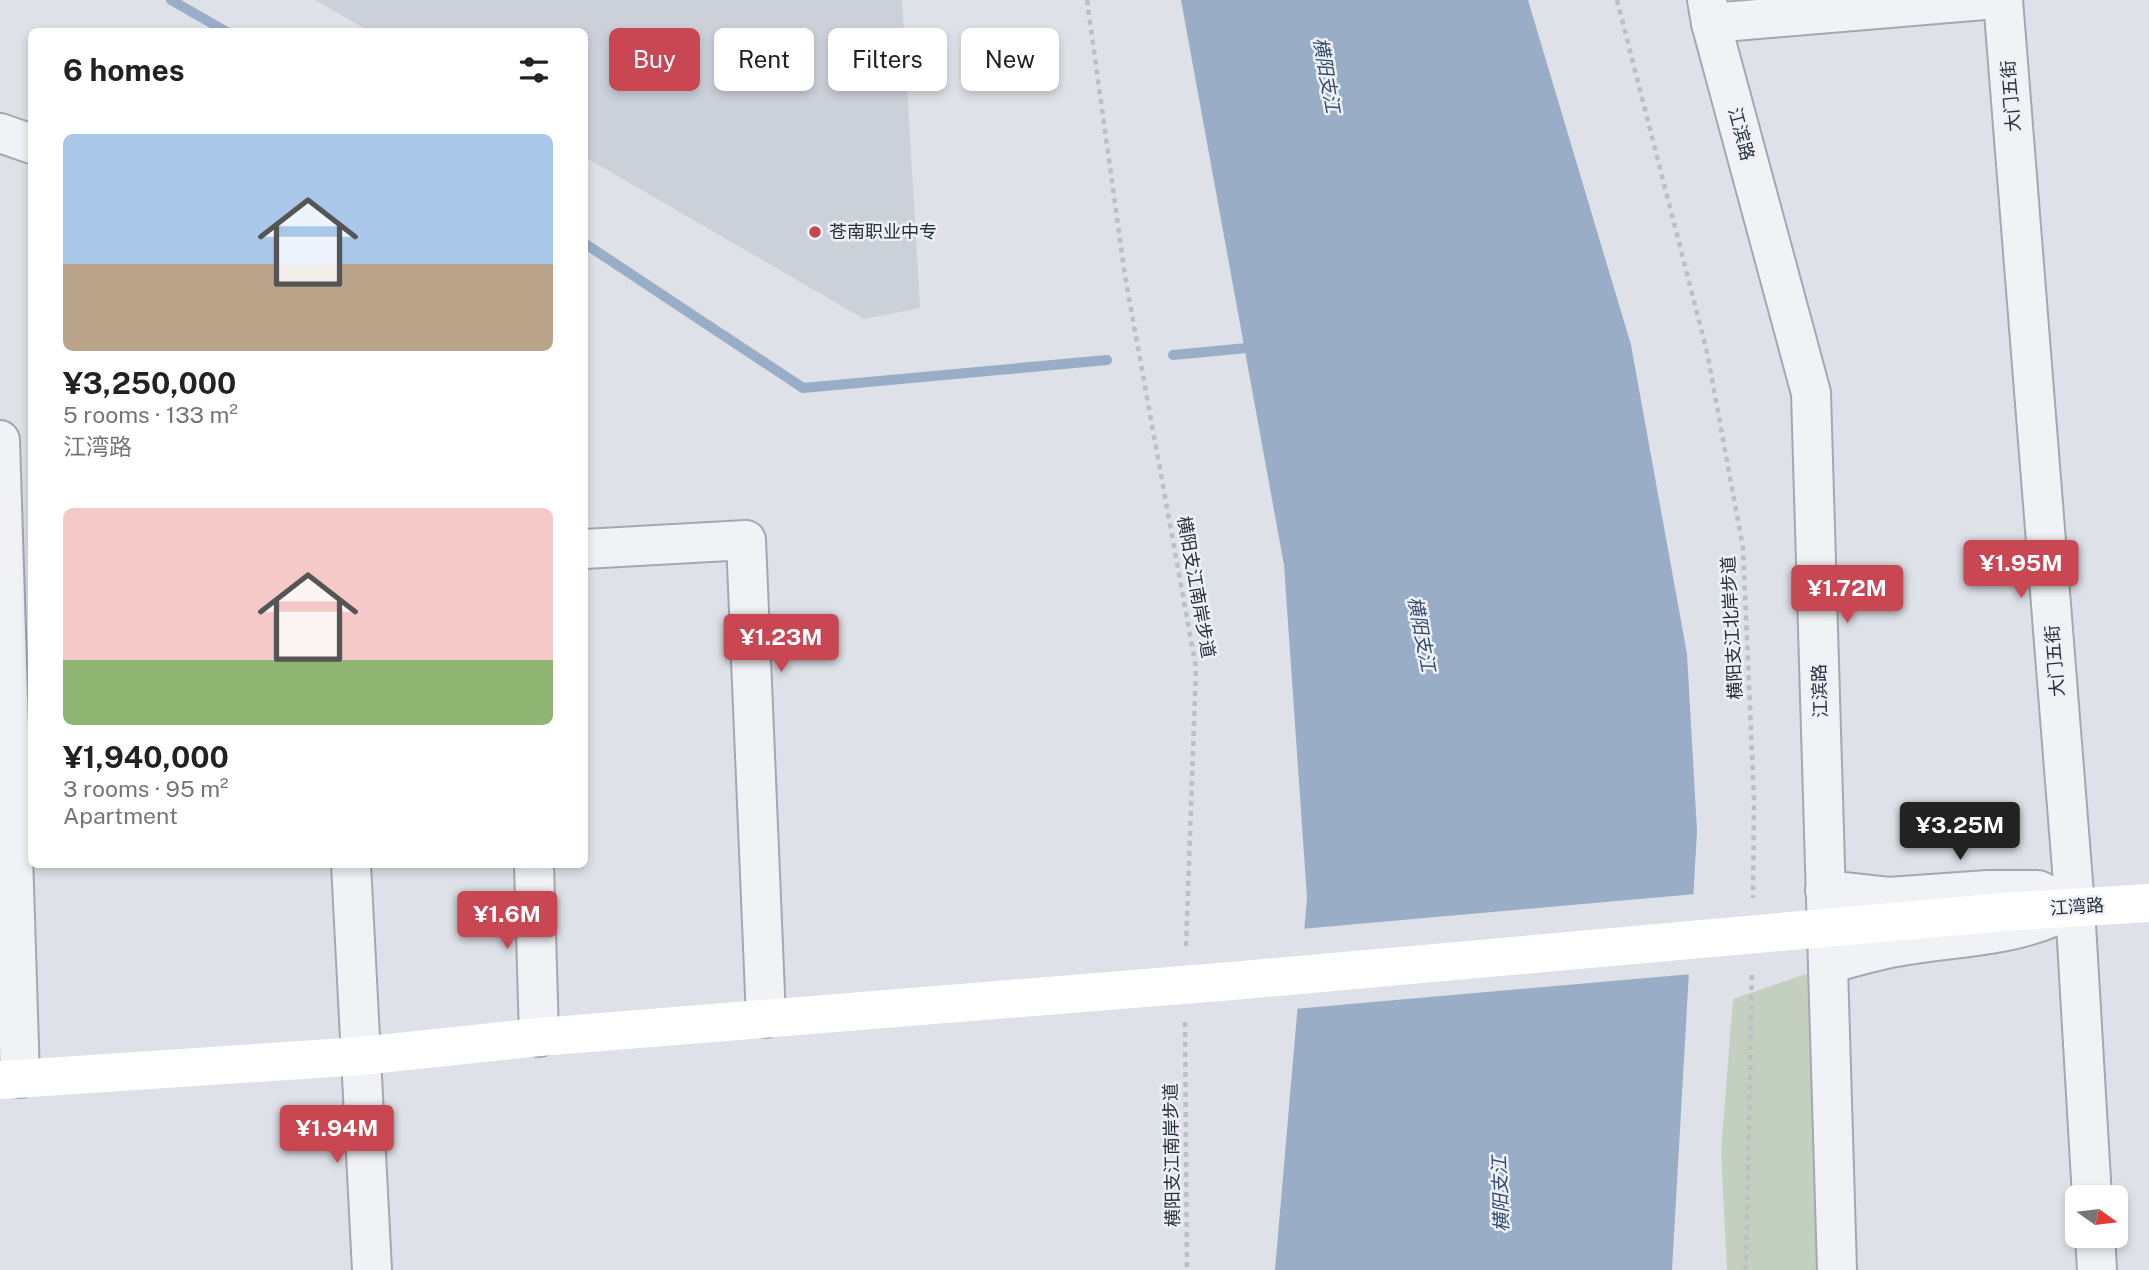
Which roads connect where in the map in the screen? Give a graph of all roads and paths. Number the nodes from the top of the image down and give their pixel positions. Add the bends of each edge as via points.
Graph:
1 (1087, 0) edge
2 (1617, 0) edge
3 (1984, 0) edge
4 (2003, 0) edge
5 (1709, 11) edge
6 (0, 133) edge
7 (28, 143) edge
8 (0, 440) edge
9 (588, 549) edge
10 (12, 619) edge
11 (351, 868) edge
12 (534, 868) edge
13 (1825, 890) junction
14 (2149, 903) edge
15 (2075, 907) junction
16 (1753, 935) junction
17 (1828, 964) junction
18 (1184, 985) junction
19 (765, 1018) junction
20 (539, 1037) junction
21 (361, 1056) junction
22 (10, 1079) edge
23 (2091, 1185) edge
24 (2096, 1248) edge
25 (372, 1270) edge
26 (1187, 1270) edge
27 (1745, 1270) edge
28 (1837, 1270) edge
29 (2097, 1270) edge

1 - 18 path, 横阳支江南岸步道 via 1125,276 1196,668
2 - 16 path, 横阳支江北岸步道 via 1707,352 1743,548 1754,799
3 - 5 street
4 - 15 street, 大门五街
5 - 13 street, 江滨路 via 1811,393
6 - 7 street
8 - 10 street
9 - 19 street via 746,540
10 - 22 street
11 - 21 street
12 - 20 street
13 - 15 street via 1889,897 2038,890
13 - 17 street, 江滨路
14 - 15 main road, 江湾路
15 - 16 main road, 江湾路, bridge
15 - 17 street via 2038,923 1896,947
15 - 23 street, 大门五街
16 - 18 main road, 江湾路, bridge
16 - 27 path, 横阳支江北岸步道
17 - 28 street, 江滨路
18 - 19 main road, 江湾路
18 - 26 path, 横阳支江南岸步道
19 - 20 main road, 江湾路
20 - 21 main road, 江湾路
21 - 22 main road, 江湾路
21 - 25 street
24 - 29 street

